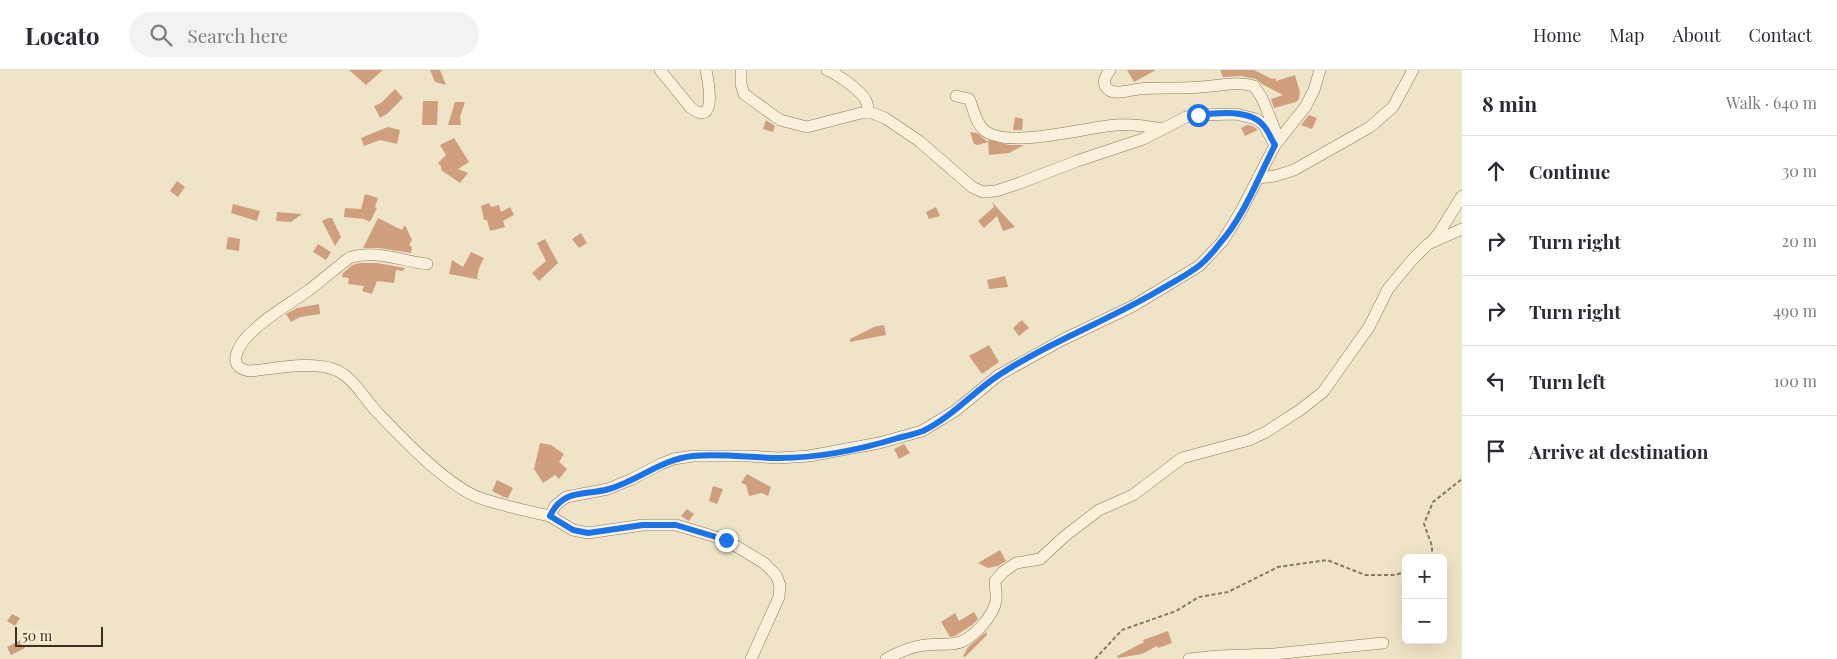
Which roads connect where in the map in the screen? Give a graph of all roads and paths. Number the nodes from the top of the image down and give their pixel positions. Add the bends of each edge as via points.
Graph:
1 (660, 70) edge
2 (706, 70) edge
3 (741, 70) edge
4 (827, 70) edge
5 (1110, 70) edge
6 (1320, 70) edge
7 (1413, 70) edge
8 (956, 96) dead end
9 (868, 113) junction
10 (1162, 129) junction
11 (1277, 143) junction
12 (1258, 178) junction
13 (1462, 196) edge
14 (1462, 229) edge
15 (1428, 244) junction
16 (427, 264) dead end
17 (1462, 479) edge
18 (550, 516) junction
19 (1432, 554) edge
20 (1402, 573) edge
21 (1383, 643) dead end
22 (751, 659) edge
23 (886, 659) edge
24 (1095, 659) edge
25 (1189, 659) edge

1 - 2 street via 691,108 701,112 706,110 710,98
3 - 9 street via 744,94 780,120 806,127
4 - 9 street via 864,96
5 - 11 street via 1104,80 1108,90 1113,92 1224,83 1254,86 1262,98
6 - 11 street via 1306,106
7 - 12 street via 1393,107 1370,127 1294,170
8 - 10 street via 968,99 979,124 993,134 1027,138 1116,125
9 - 10 street via 885,118 919,141 972,187 983,192 1020,184
10 - 11 street via 1186,117 1236,114 1256,119
11 - 12 street
12 - 18 street via 1222,242 1199,266 1133,306 999,375 955,411 922,431 879,444 809,456 694,456 673,459 608,489 566,497 555,506
13 - 15 street via 1439,233
14 - 15 street
15 - 23 street via 1394,280 1364,334 1323,392 1266,432 1249,440 1182,458 1133,495 1099,510 1040,559 1016,562 995,581 994,606 978,631 968,638 953,644 910,648
16 - 18 street via 381,256 348,258 254,329 237,351 237,366 250,371 297,366 334,369 348,378 376,410 449,480 479,498
17 - 19 path via 1433,502 1424,524
18 - 22 street via 573,530 588,533 643,525 676,525 726,540 764,563 776,575 780,585 779,597
20 - 24 path via 1365,574 1327,560 1278,567 1228,592 1199,597 1176,611 1122,630
21 - 25 street

